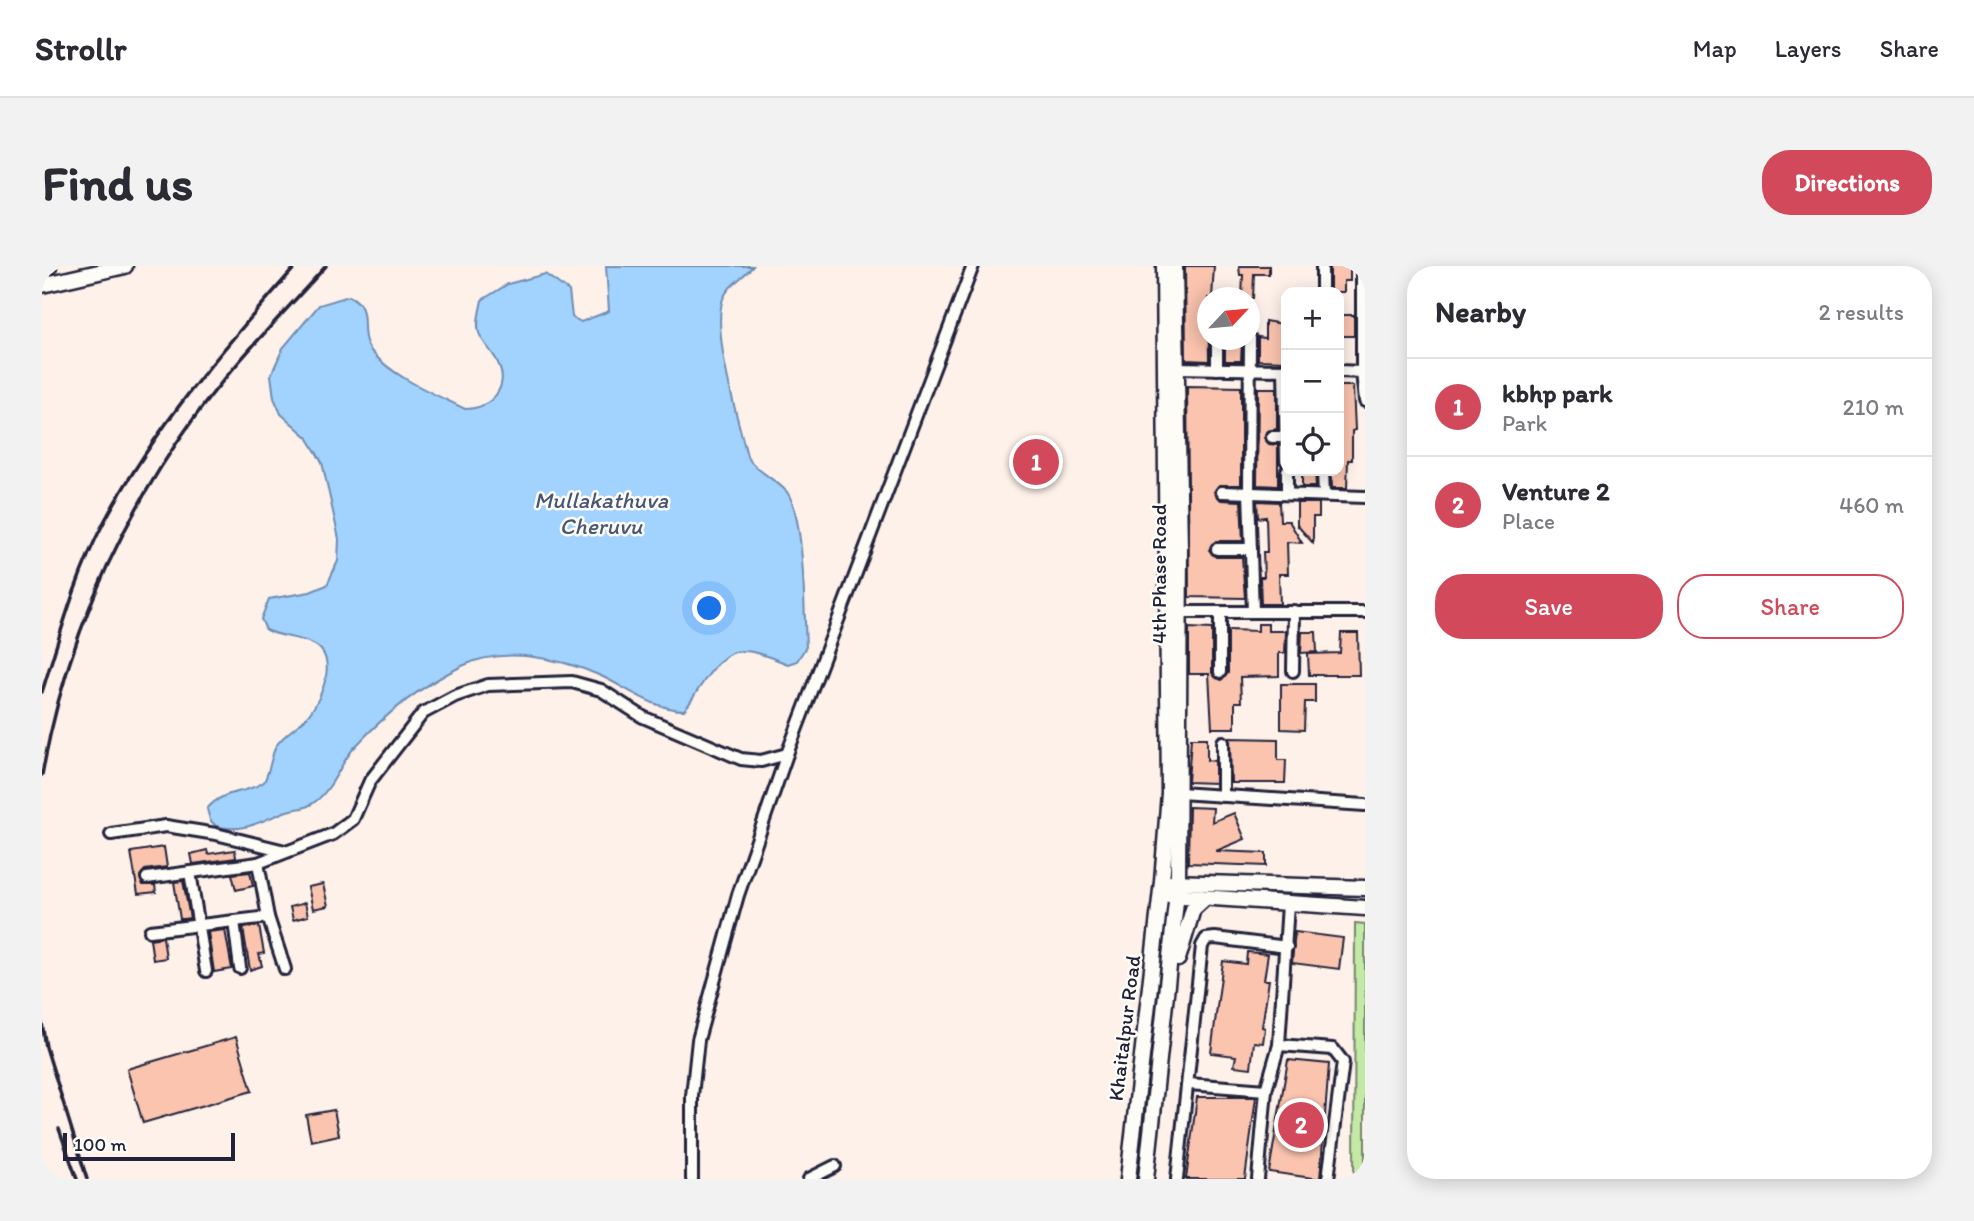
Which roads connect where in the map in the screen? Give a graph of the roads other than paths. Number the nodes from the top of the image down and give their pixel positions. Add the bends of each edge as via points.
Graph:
1 (47, 266) edge
2 (125, 266) edge
3 (974, 266) edge
4 (1164, 266) edge
5 (1175, 266) edge
6 (1322, 266) edge
7 (1362, 266) edge
8 (42, 267) edge
9 (109, 268) edge
10 (42, 285) edge
11 (1322, 287) edge
12 (1363, 300) edge
13 (1217, 350) edge
14 (1250, 350) edge
15 (1177, 368) junction
16 (1217, 369) junction
17 (1251, 369) junction
18 (1281, 370) edge
19 (1344, 371) edge
20 (1362, 372) junction
21 (1365, 401) edge
22 (1272, 437) dead end
23 (1281, 437) edge
24 (1287, 476) edge
25 (1323, 476) edge
26 (1222, 492) dead end
27 (1249, 492) junction
28 (1287, 493) junction
29 (1324, 495) junction
30 (1365, 497) edge
31 (1217, 549) dead end
32 (1251, 549) junction
33 (1294, 611) junction
34 (1180, 612) junction
35 (1253, 612) junction
36 (1365, 612) edge
37 (1220, 613) junction
38 (1293, 671) dead end
39 (1220, 672) dead end
40 (1223, 742) dead end
41 (786, 754) junction
42 (1180, 793) junction
43 (1223, 796) junction
44 (1365, 806) edge
45 (111, 834) dead end
46 (285, 851) junction
47 (258, 863) junction
48 (190, 872) junction
49 (147, 878) dead end
50 (1162, 888) junction
51 (1365, 888) edge
52 (1178, 889) junction
53 (1205, 898) junction
54 (1288, 904) junction
55 (1365, 908) edge
56 (268, 917) junction
57 (234, 921) junction
58 (199, 924) junction
59 (150, 930) dead end
60 (1287, 947) junction
61 (240, 968) dead end
62 (285, 969) dead end
63 (206, 971) dead end
64 (1170, 972) junction
65 (1279, 1045) junction
66 (1189, 1084) junction
67 (1266, 1090) junction
68 (835, 1166) dead end
69 (692, 1179) edge
70 (808, 1179) edge
71 (1128, 1179) edge
72 (1146, 1179) edge
73 (1178, 1179) edge
74 (1258, 1179) edge
75 (1328, 1179) edge

1 - 8 main road
2 - 9 street
3 - 41 street
4 - 50 street, 4th Phase Road via 1169,612 1168,793
5 - 15 street, 4th Phase Road
6 - 11 street
7 - 12 street
9 - 10 street
12 - 20 street
13 - 16 street
14 - 17 street
15 - 16 street
15 - 34 street, 4th Phase Road
16 - 17 street
17 - 18 street
17 - 27 street
19 - 20 street
20 - 21 street
22 - 23 street
24 - 28 street
25 - 29 street
26 - 27 street
27 - 28 street
27 - 32 street
28 - 29 street
29 - 30 street
31 - 32 street
32 - 35 street
33 - 35 street
33 - 36 street
33 - 38 street
34 - 37 street
34 - 42 street, 4th Phase Road
35 - 37 street
37 - 39 street
40 - 43 street
41 - 46 street via 761,761 741,759 643,717 601,690 572,682 488,685 423,713 370,781 353,819 333,834
41 - 69 street via 738,895 698,1040 692,1096
42 - 43 street
42 - 52 street, 4th Phase Road
43 - 44 street
45 - 46 street via 166,826
46 - 47 street
47 - 48 street
47 - 56 street
48 - 49 street
48 - 58 street
50 - 52 street
50 - 71 street, Khaitalpur Road
51 - 52 street
52 - 53 street
52 - 64 street, Khaitalpur Road
53 - 54 street
53 - 64 street via 1194,909
54 - 55 street
54 - 60 street
56 - 57 street
56 - 62 street
57 - 58 street
57 - 61 street
58 - 59 street
58 - 63 street
60 - 65 street
60 - 66 street via 1206,939
64 - 72 street, Khaitalpur Road
65 - 67 street
65 - 75 street via 1333,1049 1343,1062
66 - 67 street
66 - 73 street
67 - 74 street
68 - 70 street

